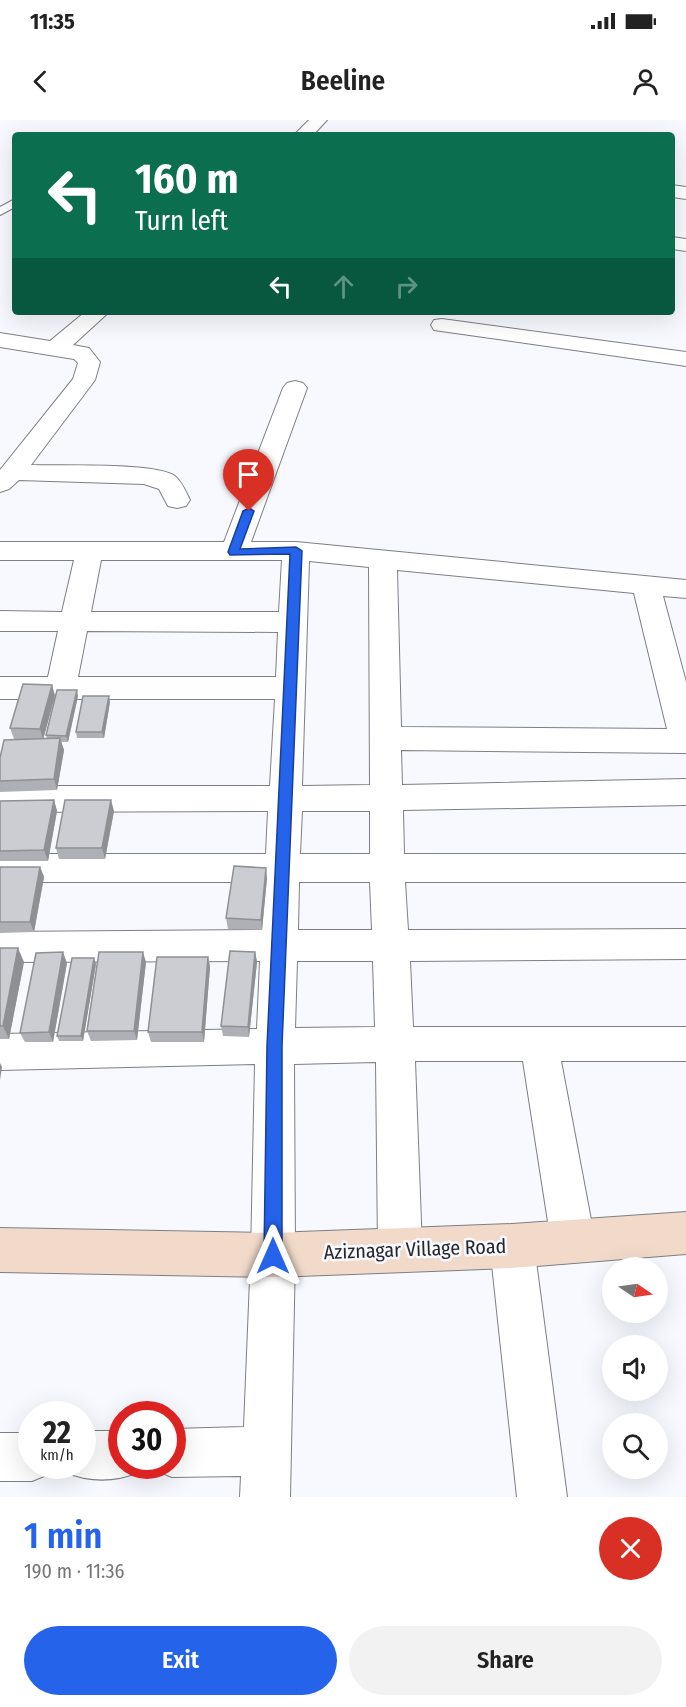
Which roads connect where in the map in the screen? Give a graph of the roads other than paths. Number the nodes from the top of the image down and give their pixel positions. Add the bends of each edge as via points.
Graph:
1 (319, 120) edge
2 (306, 132) edge
3 (95, 315) edge
4 (442, 325) dead end
5 (0, 340) edge
6 (55, 349) junction
7 (686, 359) edge
8 (295, 388) dead end
9 (6, 478) edge
10 (177, 500) dead end
11 (0, 551) edge
12 (89, 551) junction
13 (296, 551) junction
14 (234, 552) junction
15 (383, 561) junction
16 (646, 585) junction
17 (686, 589) edge
18 (0, 621) edge
19 (75, 621) junction
20 (293, 622) junction
21 (0, 688) edge
22 (62, 688) junction
23 (290, 688) junction
24 (685, 733) edge
25 (386, 738) junction
26 (686, 792) edge
27 (286, 798) junction
28 (387, 798) junction
29 (0, 799) edge
30 (284, 866) junction
31 (387, 867) junction
32 (0, 868) edge
33 (686, 868) edge
34 (686, 944) edge
35 (279, 945) junction
36 (0, 947) edge
37 (391, 947) junction
38 (395, 1044) junction
39 (539, 1044) junction
40 (686, 1044) edge
41 (274, 1046) junction
42 (0, 1052) edge
43 (686, 1233) edge
44 (573, 1241) junction
45 (512, 1246) junction
46 (400, 1249) junction
47 (0, 1250) edge
48 (273, 1256) junction
49 (267, 1451) junction
50 (186, 1454) edge
51 (0, 1457) edge
52 (18, 1457) edge
53 (265, 1497) edge
54 (542, 1497) edge

1 - 2 street
3 - 6 street
4 - 7 street
5 - 6 street
6 - 9 street via 81,353 89,362 84,380
8 - 14 street
9 - 10 street via 144,476 163,479 171,485
11 - 12 street
12 - 14 street
12 - 19 street
13 - 14 street
13 - 15 street
13 - 20 street
15 - 16 street
15 - 25 street
16 - 17 street
16 - 24 street
18 - 19 street
19 - 20 street
19 - 22 street
20 - 23 street
21 - 22 street
22 - 23 street
23 - 27 street
24 - 25 street
25 - 28 street
26 - 28 street
27 - 28 street
27 - 29 street
27 - 30 street
28 - 31 street
30 - 31 street
30 - 32 street
30 - 35 street
31 - 33 street
31 - 37 street
34 - 37 street
35 - 36 street
35 - 37 street
35 - 41 street
37 - 38 street
38 - 39 street
38 - 41 street
38 - 46 street
39 - 40 street
39 - 44 street
41 - 42 street
41 - 48 street
43 - 44 street, Aziznagar Village Road
44 - 45 street, Aziznagar Village Road
45 - 46 street, Aziznagar Village Road
45 - 54 street
46 - 48 street, Aziznagar Village Road
47 - 48 street, Aziznagar Village Road
48 - 49 street
49 - 50 street
49 - 53 street
51 - 52 street

